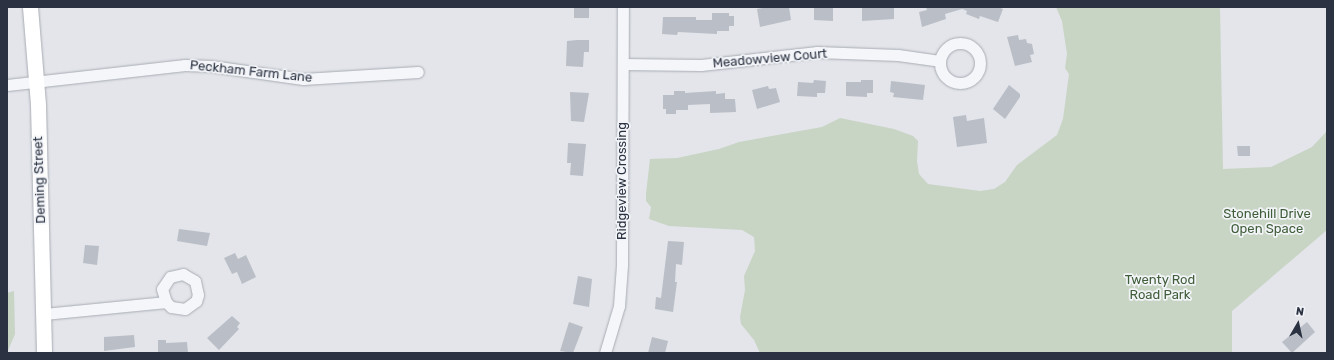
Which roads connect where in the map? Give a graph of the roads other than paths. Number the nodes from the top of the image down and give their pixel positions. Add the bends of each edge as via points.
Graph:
1 (30, 7) edge
2 (622, 7) edge
3 (940, 61) dead end
4 (623, 64) junction
5 (418, 72) dead end
6 (36, 81) junction
7 (7, 84) edge
8 (166, 302) dead end
9 (44, 314) junction
10 (44, 353) edge
11 (605, 353) edge

1 - 6 street, Deming Street
2 - 4 street, Ridgeview Crossing
3 - 4 street, Meadowview Court via 898,55 817,52 701,65
4 - 11 street, Ridgeview Crossing via 619,306
5 - 6 street, Peckham Farm Lane via 303,79 211,66 185,65
6 - 7 street, Peckham Farm Lane
6 - 9 street, Deming Street
8 - 9 street
9 - 10 street, Deming Street

